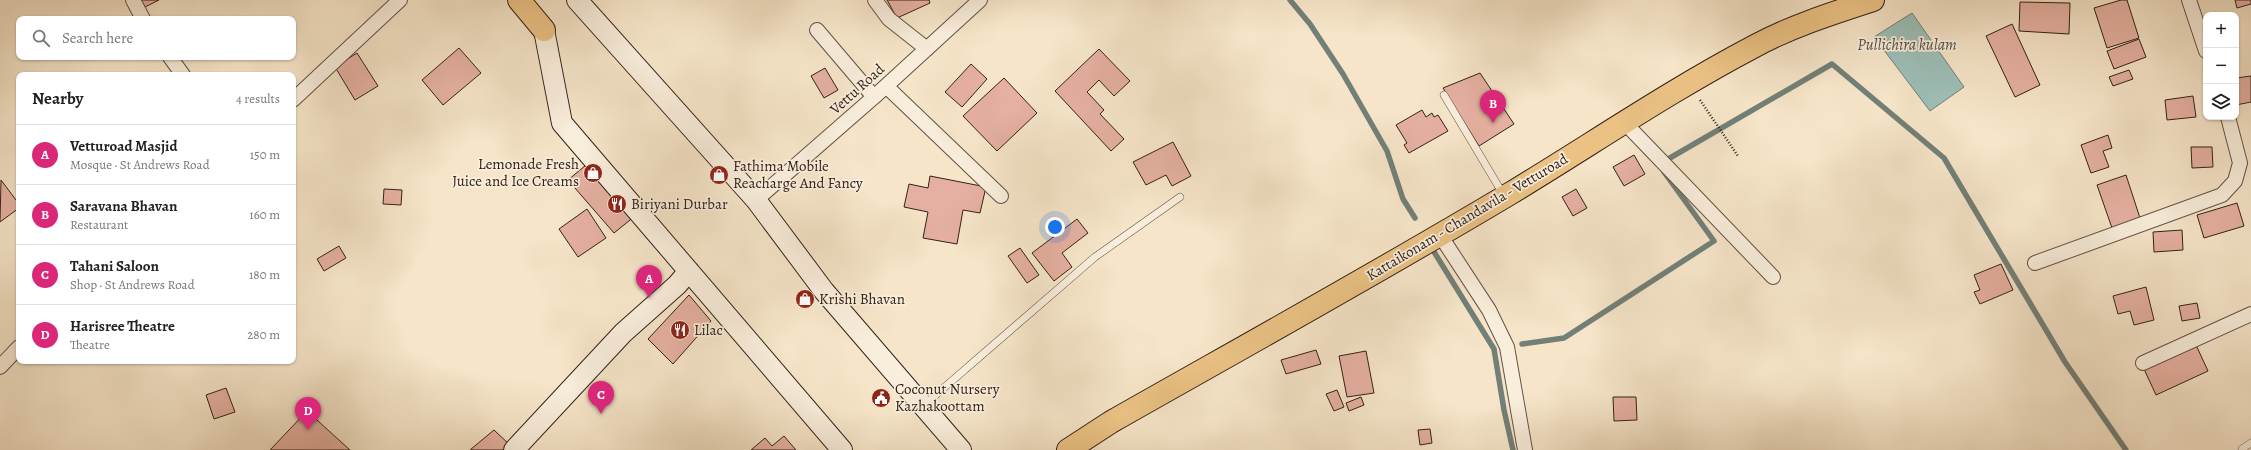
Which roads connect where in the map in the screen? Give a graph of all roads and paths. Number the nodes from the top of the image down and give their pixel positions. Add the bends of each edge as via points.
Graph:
1 (133, 0) edge
2 (400, 0) edge
3 (519, 0) edge
4 (577, 0) edge
5 (875, 0) edge
6 (980, 0) edge
7 (1873, 0) edge
8 (2189, 0) edge
9 (141, 16) edge
10 (544, 30) joint
11 (817, 30) dead end
12 (2205, 48) edge
13 (927, 49) junction
14 (172, 60) edge
15 (181, 72) edge
16 (1689, 84) junction
17 (886, 86) junction
18 (1444, 95) dead end
19 (296, 97) edge
20 (874, 97) junction
21 (2229, 120) edge
22 (1624, 122) junction
23 (1738, 156) dead end
24 (1001, 196) dead end
25 (1180, 197) dead end
26 (1504, 197) junction
27 (756, 200) junction
28 (1440, 235) junction
29 (2035, 263) dead end
30 (689, 271) junction
31 (1773, 277) dead end
32 (2251, 314) edge
33 (16, 350) edge
34 (2143, 363) dead end
35 (0, 367) edge
36 (924, 405) junction
37 (2251, 443) edge
38 (835, 448) edge
39 (2242, 449) dead end
40 (514, 450) edge
41 (961, 450) edge
42 (1068, 450) edge
43 (1525, 450) edge

1 - 9 street
2 - 19 street
3 - 10 main road
4 - 27 street
5 - 13 street via 889,19
6 - 13 street, Vettu Road
7 - 16 main road, Kattaikonam - Chandavila - Vetturoad via 1827,15 1756,45
8 - 12 street
10 - 30 street via 562,123
11 - 20 street
13 - 17 street, Vettu Road
14 - 15 street
16 - 22 main road, Kattaikonam - Chandavila - Vetturoad
16 - 23 path
17 - 20 street, Vettu Road
17 - 24 street
18 - 26 lane
20 - 27 street, Vettu Road
21 - 29 street via 2240,163 2235,181 2222,195
22 - 26 main road, Kattaikonam - Chandavila - Vetturoad
22 - 31 street
25 - 36 lane via 1095,257
26 - 28 main road, Kattaikonam - Chandavila - Vetturoad
27 - 36 street via 824,291
28 - 42 main road, Kattaikonam - Chandavila - Vetturoad via 1112,422
28 - 43 street via 1489,310 1507,348
30 - 38 street
30 - 40 street via 623,333
32 - 34 street
33 - 35 street
36 - 41 street
37 - 39 lane

